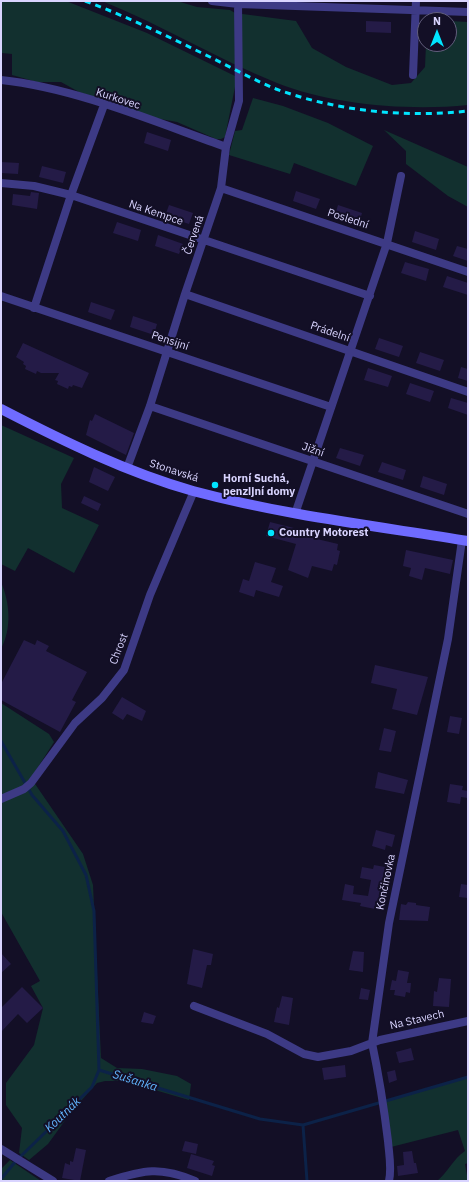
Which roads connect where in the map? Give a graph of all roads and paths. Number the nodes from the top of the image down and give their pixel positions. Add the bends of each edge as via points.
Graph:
1 (212, 1) edge
2 (416, 1) edge
3 (238, 3) edge
4 (415, 11) junction
5 (468, 12) edge
6 (413, 75) dead end
7 (1, 80) edge
8 (104, 105) junction
9 (226, 147) junction
10 (401, 176) dead end
11 (1, 183) edge
12 (221, 188) junction
13 (71, 195) junction
14 (204, 241) junction
15 (387, 243) junction
16 (468, 272) edge
17 (185, 294) junction
18 (370, 296) junction
19 (2, 298) edge
20 (34, 308) junction
21 (350, 351) junction
22 (168, 352) junction
23 (468, 392) edge
24 (150, 406) junction
25 (331, 408) junction
26 (1, 409) edge
27 (313, 462) junction
28 (127, 468) junction
29 (194, 491) junction
30 (295, 514) junction
31 (468, 514) edge
32 (465, 540) edge
33 (1, 799) edge
34 (194, 1006) dead end
35 (468, 1021) edge
36 (372, 1043) junction
37 (1, 1149) edge
38 (53, 1181) edge
39 (109, 1181) edge
40 (195, 1181) edge
41 (389, 1181) edge

1 - 3 street
2 - 4 street
3 - 4 street
3 - 9 street, Červená via 239,101
4 - 5 street
4 - 6 street
7 - 8 street, Kurkovec via 30,83
8 - 9 street, Kurkovec
8 - 13 street
9 - 12 street, Červená
10 - 15 street
11 - 13 street, Na Kempce via 34,186
12 - 14 street, Červená
12 - 15 street, Poslední
13 - 14 street, Na Kempce
13 - 20 street
14 - 17 street, Červená
14 - 18 street, Na Kempce
15 - 16 street, Poslední
15 - 18 street
17 - 21 street, Prádelní
17 - 22 street, Červená
18 - 21 street
19 - 20 street, Pensijní
20 - 22 street, Pensijní
21 - 23 street, Prádelní
21 - 25 street
22 - 24 street, Červená
22 - 25 street, Pensijní
24 - 27 street, Jižní
24 - 28 street, Červená
25 - 27 street
26 - 28 main road, Stonavská via 63,441
27 - 30 street
27 - 31 street, Jižní
28 - 29 main road, Stonavská
29 - 30 main road, Stonavská
29 - 33 street, Chrost via 150,595 124,670 102,698 75,723 27,786
30 - 32 main road, Stonavská
32 - 36 street, Končinovka via 445,653 389,923
34 - 36 street via 267,1034 304,1054 318,1057 351,1051
35 - 36 street, Na Stavech
36 - 41 street, Končinovka via 383,1101 391,1171
37 - 38 street
39 - 40 street via 138,1172 160,1171

